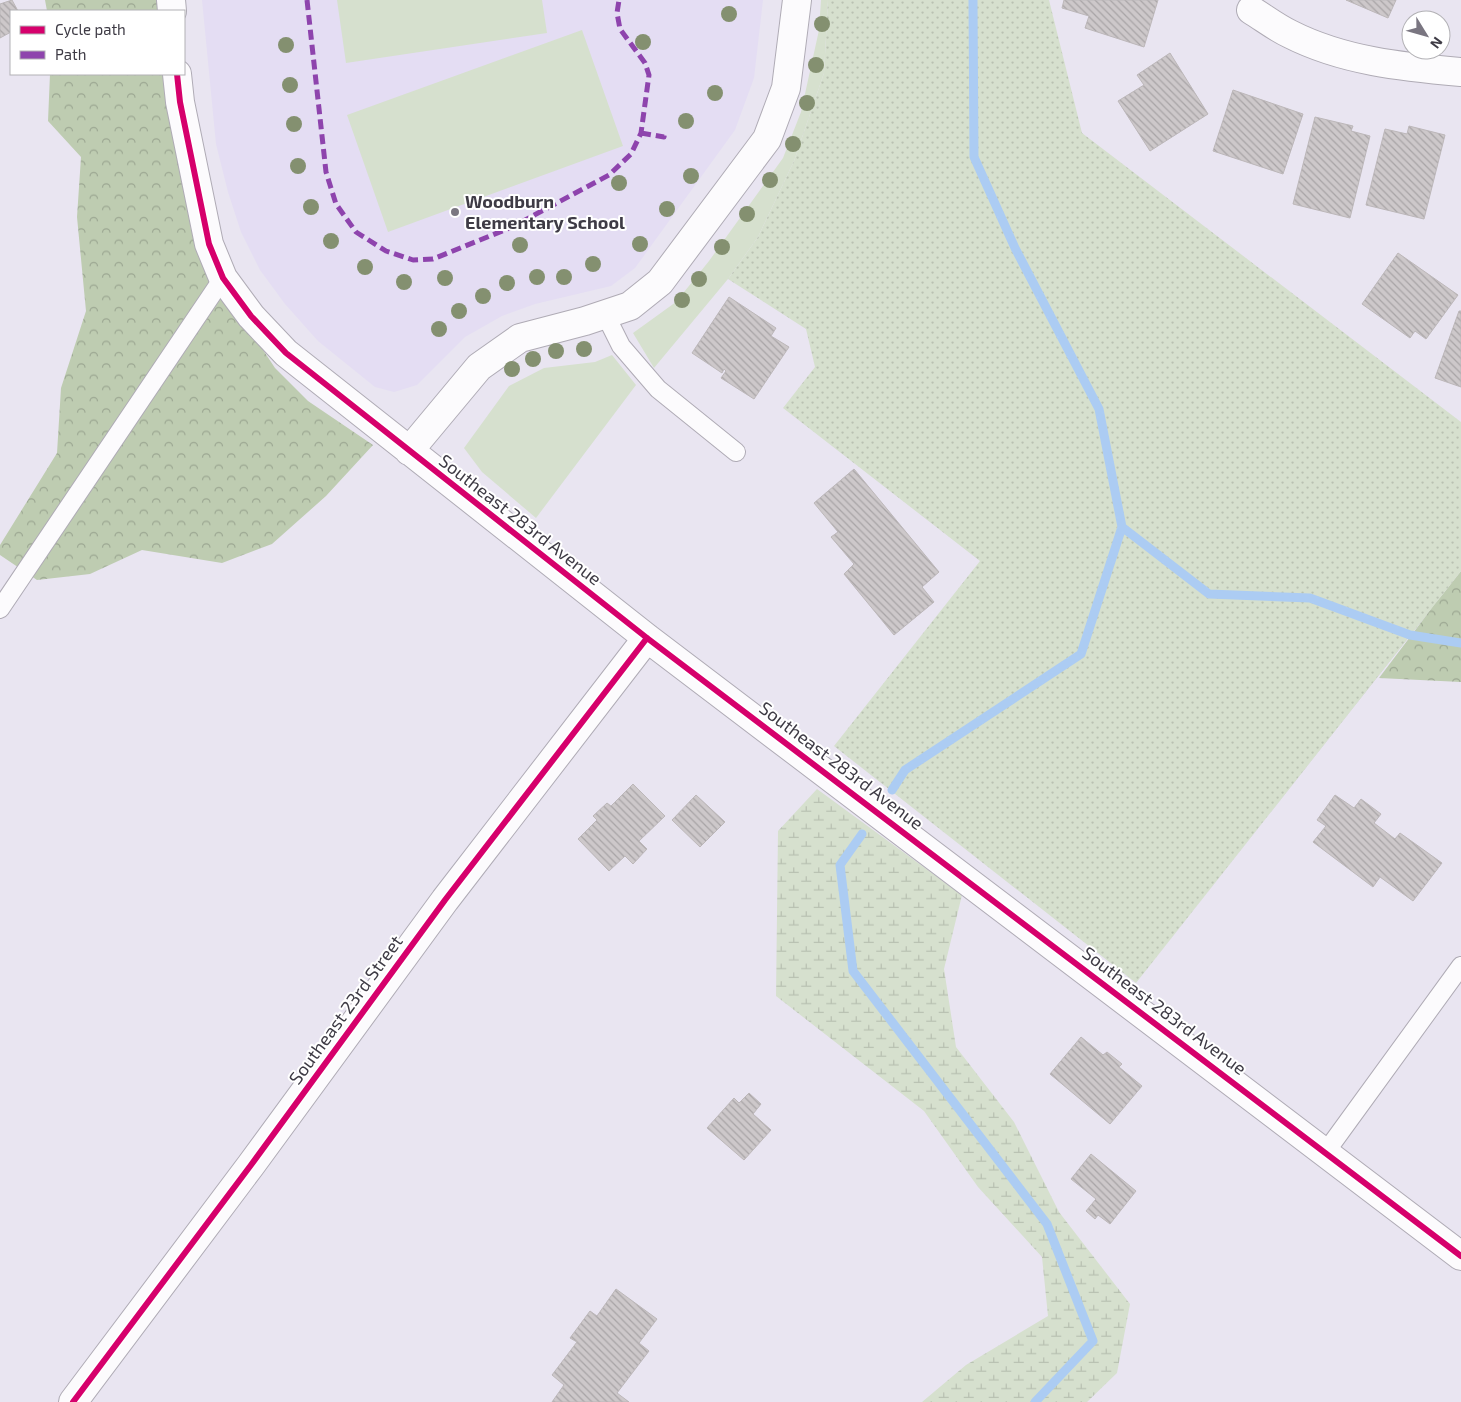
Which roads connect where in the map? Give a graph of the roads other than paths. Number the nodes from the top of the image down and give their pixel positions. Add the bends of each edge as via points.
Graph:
1 (797, 0) edge
2 (1251, 10) dead end
3 (1461, 72) edge
4 (177, 75) edge
5 (223, 278) junction
6 (605, 314) junction
7 (409, 451) junction
8 (736, 452) dead end
9 (0, 609) edge
10 (647, 638) junction
11 (1461, 966) edge
12 (1325, 1153) junction
13 (1461, 1256) edge
14 (73, 1402) edge

1 - 6 street via 786,88 767,139 660,282 630,306
2 - 3 street via 1290,34 1337,52 1396,66
4 - 5 street, Southeast 283rd Avenue via 199,202 209,244
5 - 7 street, Southeast 283rd Avenue via 251,316 286,353
5 - 9 lane
6 - 7 street via 520,338 479,367
6 - 8 lane via 621,346 658,389
7 - 10 street, Southeast 283rd Avenue
10 - 12 street, Southeast 283rd Avenue
10 - 14 street, Southeast 23rd Street via 446,900
11 - 12 lane
12 - 13 street, Southeast 283rd Avenue

